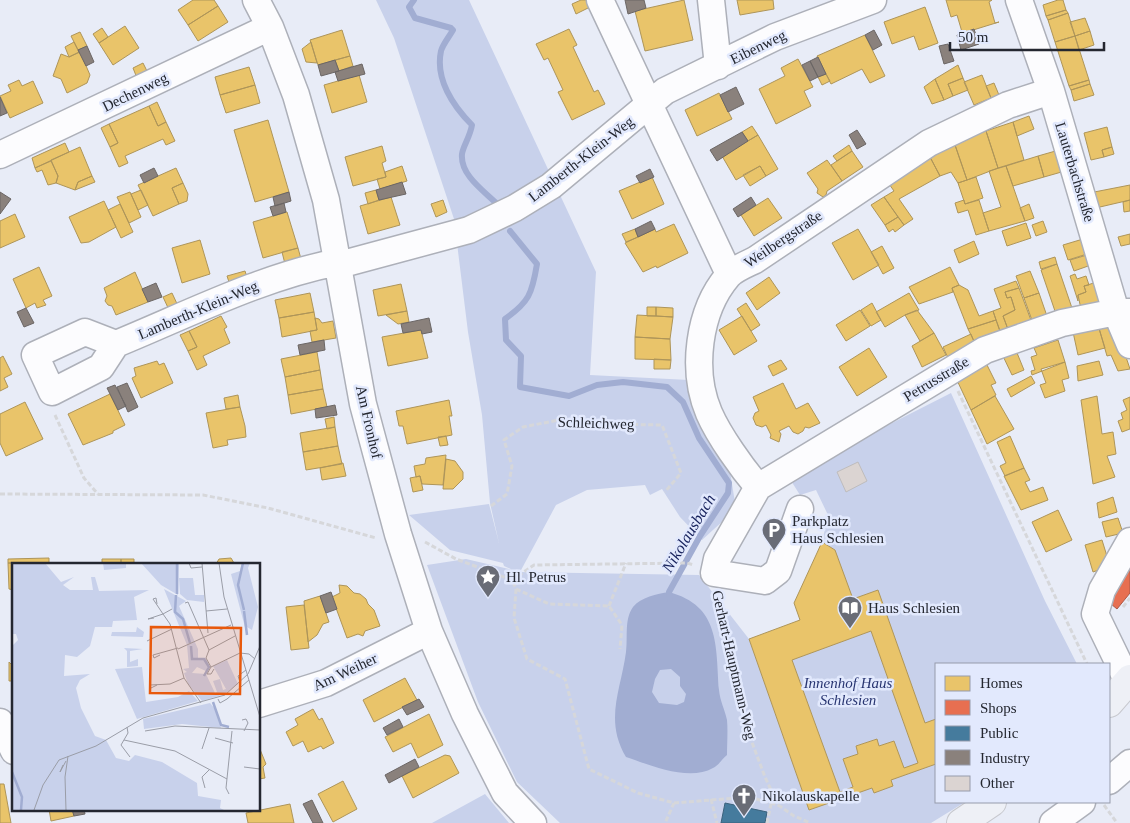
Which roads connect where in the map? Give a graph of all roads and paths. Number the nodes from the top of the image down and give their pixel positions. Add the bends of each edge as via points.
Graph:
1 (256, 0) edge
2 (600, 0) edge
3 (711, 0) edge
4 (873, 0) edge
5 (1019, 0) edge
6 (270, 27) junction
7 (718, 66) junction
8 (1051, 91) junction
9 (650, 105) junction
10 (0, 155) edge
11 (339, 264) junction
12 (730, 274) junction
13 (1123, 312) edge
14 (116, 344) junction
15 (1130, 345) edge
16 (948, 371) junction
17 (52, 392) junction
18 (758, 486) junction
19 (665, 492) dead end
20 (0, 494) edge
21 (99, 494) junction
22 (491, 506) dead end
23 (800, 510) dead end
24 (398, 534) junction
25 (1130, 541) edge
26 (626, 563) junction
27 (714, 573) junction
28 (512, 580) junction
29 (516, 589) junction
30 (608, 606) junction
31 (429, 631) junction
32 (620, 649) dead end
33 (1087, 663) edge
34 (1129, 680) edge
35 (1110, 702) edge
36 (260, 704) edge
37 (0, 722) edge
38 (12, 747) edge
39 (711, 799) junction
40 (674, 803) junction
41 (991, 803) edge
42 (1081, 803) edge
43 (1103, 803) edge
44 (771, 804) junction
45 (778, 805) junction
46 (533, 823) edge
47 (665, 823) edge
48 (717, 823) edge
49 (767, 823) edge
50 (810, 823) edge
51 (961, 823) edge
52 (1053, 823) edge
53 (1117, 823) edge

1 - 6 street, Am Fronhof
2 - 9 street, Weilbergstraße
3 - 7 street
4 - 7 street, Eibenweg via 775,37
5 - 8 street, Lauterbachstraße
6 - 10 street, Dechenweg
6 - 11 street, Am Fronhof via 296,95 326,200
7 - 9 street, Eibenweg via 665,91
8 - 12 street, Weilbergstraße via 1008,105 929,143
8 - 13 street, Lauterbachstraße
9 - 11 street, Lamberth-Klein-Weg via 552,186 515,208 469,230
9 - 12 street, Weilbergstraße
11 - 14 street, Lamberth-Klein-Weg via 310,267 239,292
11 - 24 street, Am Fronhof via 362,404
12 - 18 street via 711,302 701,339 699,375 709,413
13 - 15 street, Lauterbachstraße
13 - 16 street, Petrusstraße via 1062,323 985,350
14 - 17 street via 101,367
14 - 17 street via 85,332 36,356
16 - 18 street, Petrusstraße
16 - 33 path
17 - 21 path via 52,408 80,469 89,486
18 - 27 street via 718,559
19 - 22 path, Schleichweg via 681,474 662,426 564,419 523,426 504,440 512,466 508,494
20 - 21 path
21 - 24 path via 203,495 268,508 377,539
23 - 27 street via 778,571 765,581
24 - 28 path via 413,535 456,559
24 - 31 street, Am Fronhof
25 - 34 street via 1102,590 1095,614
26 - 27 path via 687,562
26 - 28 path via 534,565
26 - 30 path
27 - 45 path, Gerhart-Hauptmann-Weg via 747,729
28 - 29 path
29 - 30 path via 549,604
29 - 40 path via 514,618 527,659 565,679 589,769 638,793
30 - 32 path via 622,625
31 - 36 street, Am Weiher via 326,683
31 - 46 street, Am Fronhof via 465,714 505,793
34 - 35 main road
37 - 38 street
39 - 40 path
39 - 44 path via 749,797
39 - 48 path
40 - 47 path
41 - 51 main road
42 - 52 street
43 - 53 path
44 - 45 path
44 - 49 path
45 - 50 path

